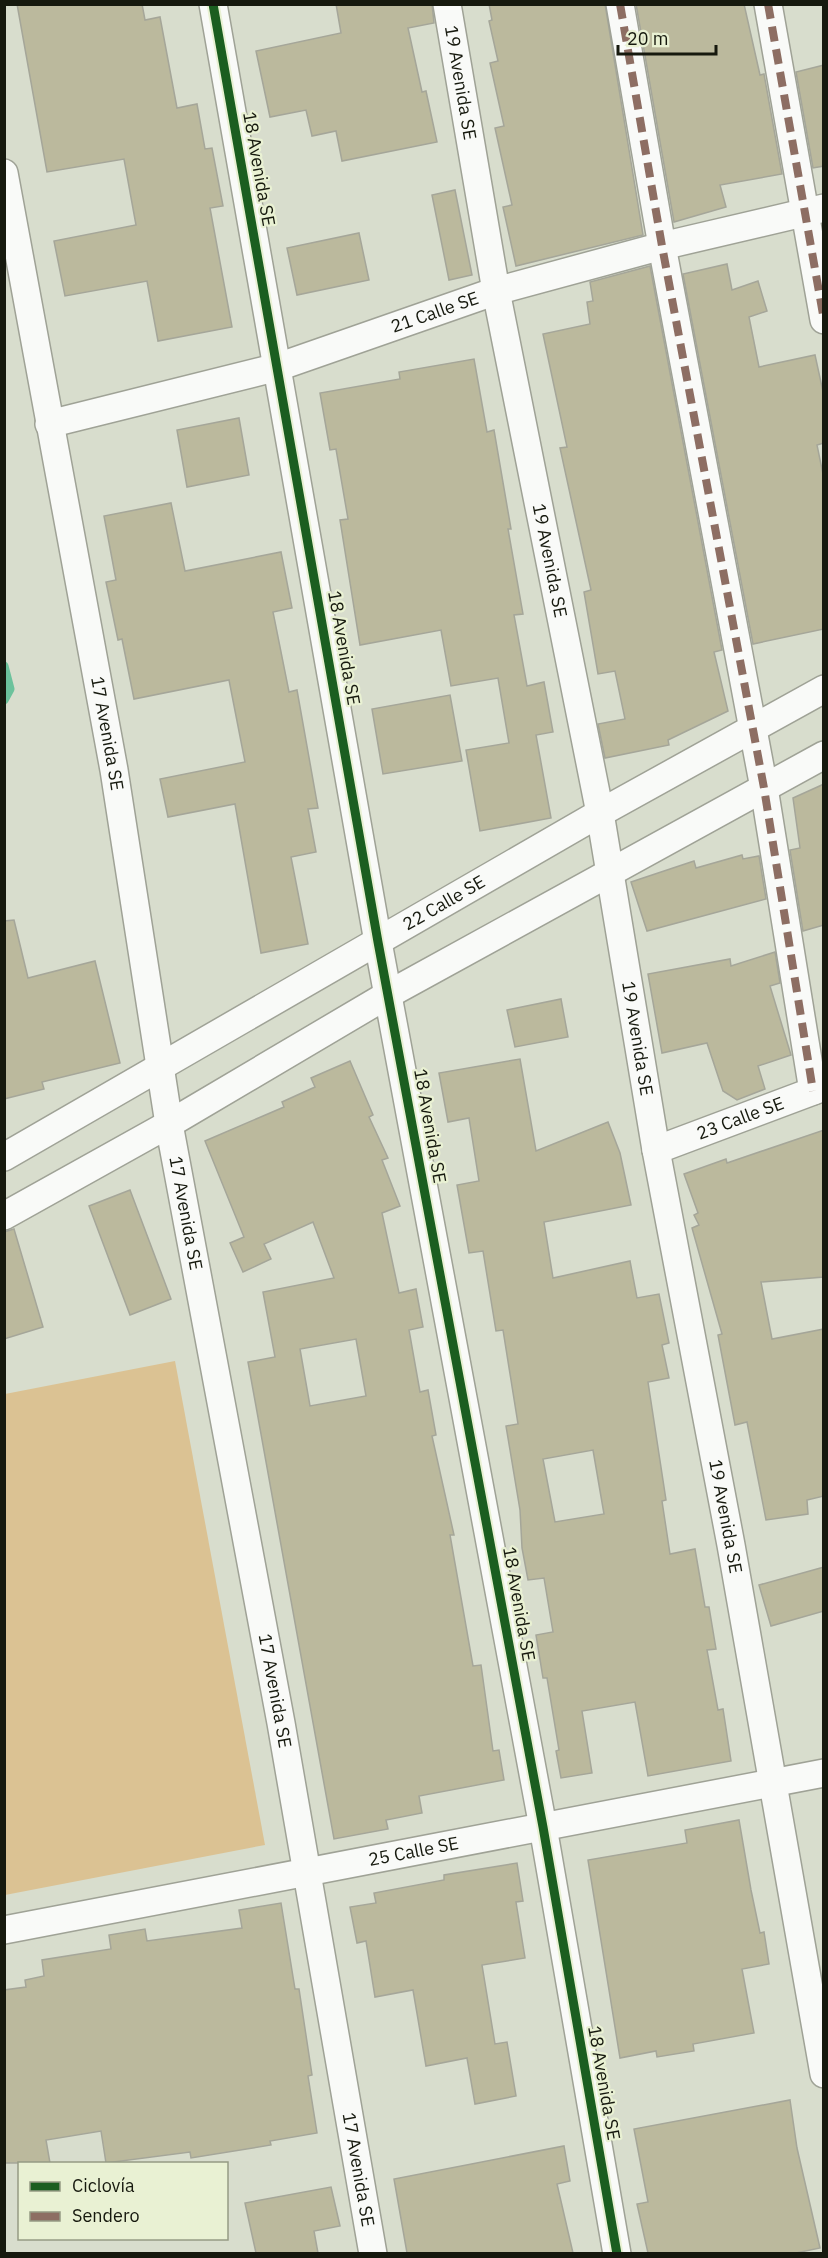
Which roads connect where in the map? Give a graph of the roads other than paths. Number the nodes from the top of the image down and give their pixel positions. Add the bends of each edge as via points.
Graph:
1 (213, 4) edge
2 (447, 4) edge
3 (620, 4) edge
4 (768, 4) edge
5 (4, 173) edge
6 (814, 210) edge
7 (662, 246) junction
8 (496, 291) junction
9 (824, 320) edge
10 (278, 367) junction
11 (49, 424) junction
12 (824, 689) edge
13 (752, 730) junction
14 (824, 755) edge
15 (764, 788) junction
16 (600, 813) junction
17 (609, 870) junction
18 (378, 942) junction
19 (389, 994) junction
20 (159, 1066) junction
21 (818, 1089) edge
22 (169, 1124) junction
23 (656, 1150) junction
24 (4, 1156) edge
25 (4, 1216) edge
26 (824, 1773) edge
27 (771, 1782) junction
28 (543, 1827) junction
29 (308, 1872) junction
30 (4, 1930) edge
31 (824, 2074) edge
32 (373, 2253) edge
33 (617, 2253) edge

1 - 10 street, 18 Avenida SE
2 - 8 street, 19 Avenida SE
3 - 7 street
4 - 6 street
5 - 11 street, 17 Avenida SE
6 - 7 street, 21 Calle SE
6 - 9 street
7 - 8 street, 21 Calle SE
7 - 13 street
8 - 10 street, 21 Calle SE
8 - 16 street, 19 Avenida SE
10 - 11 street, 21 Calle SE
10 - 18 street, 18 Avenida SE
11 - 20 street, 17 Avenida SE via 114,770
12 - 13 street, 22 Calle SE
13 - 15 street
13 - 16 street, 22 Calle SE
14 - 15 street
15 - 17 street
15 - 21 street
16 - 17 street, 19 Avenida SE
16 - 18 street, 22 Calle SE
17 - 19 street
17 - 23 street, 19 Avenida SE
18 - 19 street, 18 Avenida SE
18 - 20 street, 22 Calle SE
19 - 22 street
19 - 28 street, 18 Avenida SE
20 - 22 street, 17 Avenida SE
20 - 24 street, 22 Calle SE
21 - 23 street, 23 Calle SE
22 - 25 street
22 - 29 street, 17 Avenida SE
23 - 27 street, 19 Avenida SE via 731,1545
26 - 27 street, 25 Calle SE
27 - 28 street, 25 Calle SE
27 - 31 street, 19 Avenida SE
28 - 29 street, 25 Calle SE
28 - 33 street, 18 Avenida SE
29 - 30 street, 25 Calle SE
29 - 32 street, 17 Avenida SE

